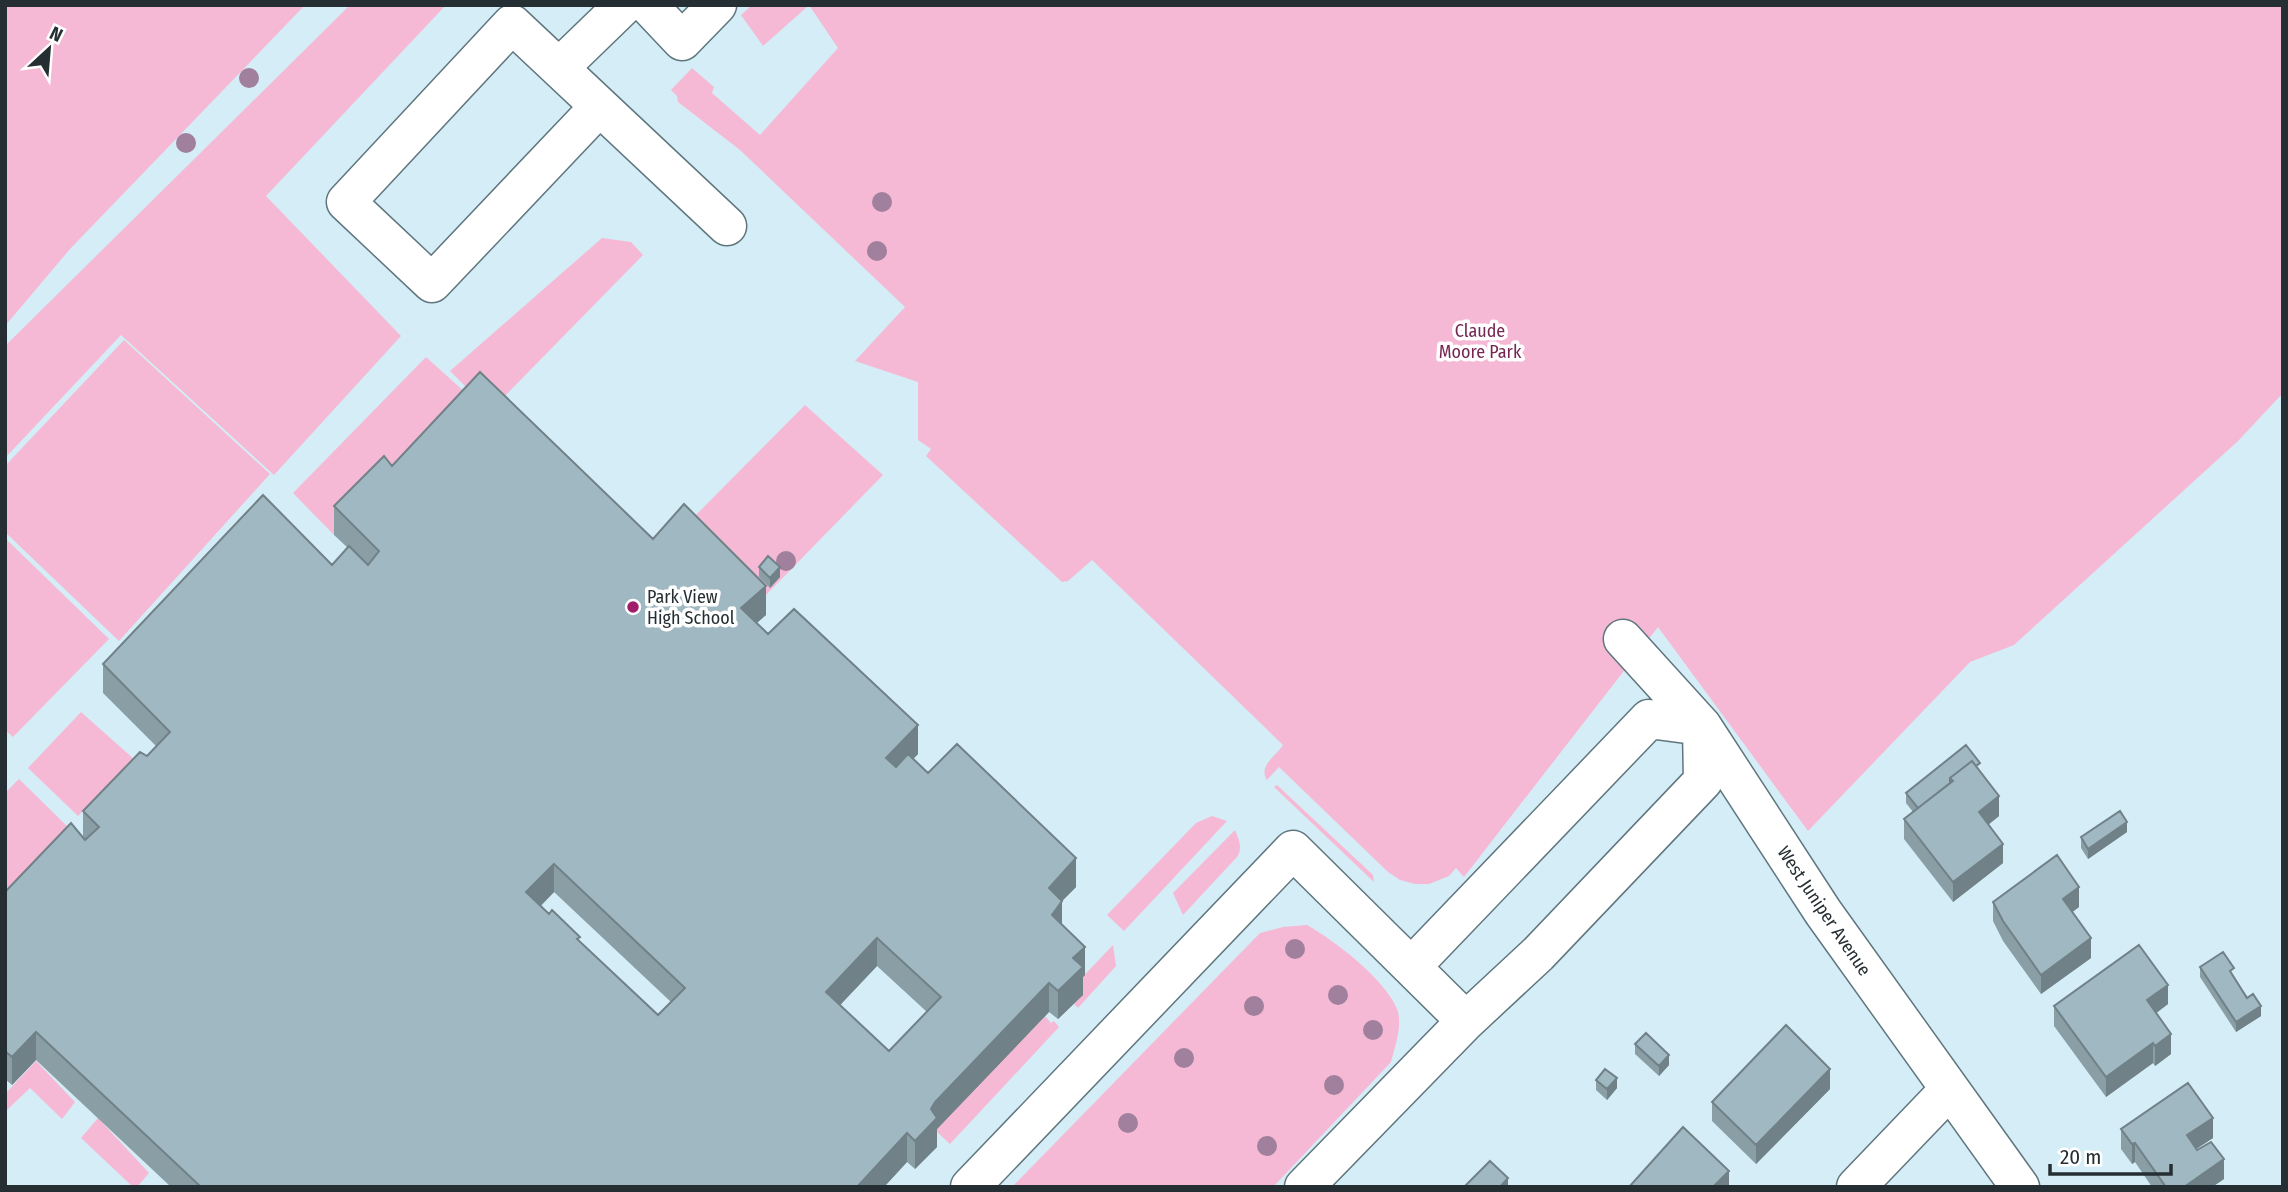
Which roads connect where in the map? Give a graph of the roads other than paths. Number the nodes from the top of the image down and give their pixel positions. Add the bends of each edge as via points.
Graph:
1 (624, 5) edge
2 (648, 5) edge
3 (717, 5) edge
4 (559, 68) junction
5 (599, 107) junction
6 (727, 226) dead end
7 (1623, 639) dead end
8 (1702, 726) junction
9 (1412, 966) junction
10 (1466, 1021) junction
11 (1949, 1090) junction
12 (970, 1187) edge
13 (1304, 1187) edge
14 (1856, 1187) edge
15 (2020, 1187) edge

1 - 4 street
2 - 3 street via 682,41
4 - 5 street
4 - 5 street via 512,24 346,202 432,284
5 - 6 street
7 - 8 street, West Juniper Avenue
8 - 9 street via 1649,719
8 - 10 street via 1703,781 1538,954
8 - 11 street, West Juniper Avenue via 1823,912
9 - 10 street
9 - 12 street via 1293,850
10 - 13 street
11 - 14 street
11 - 15 street, West Juniper Avenue

